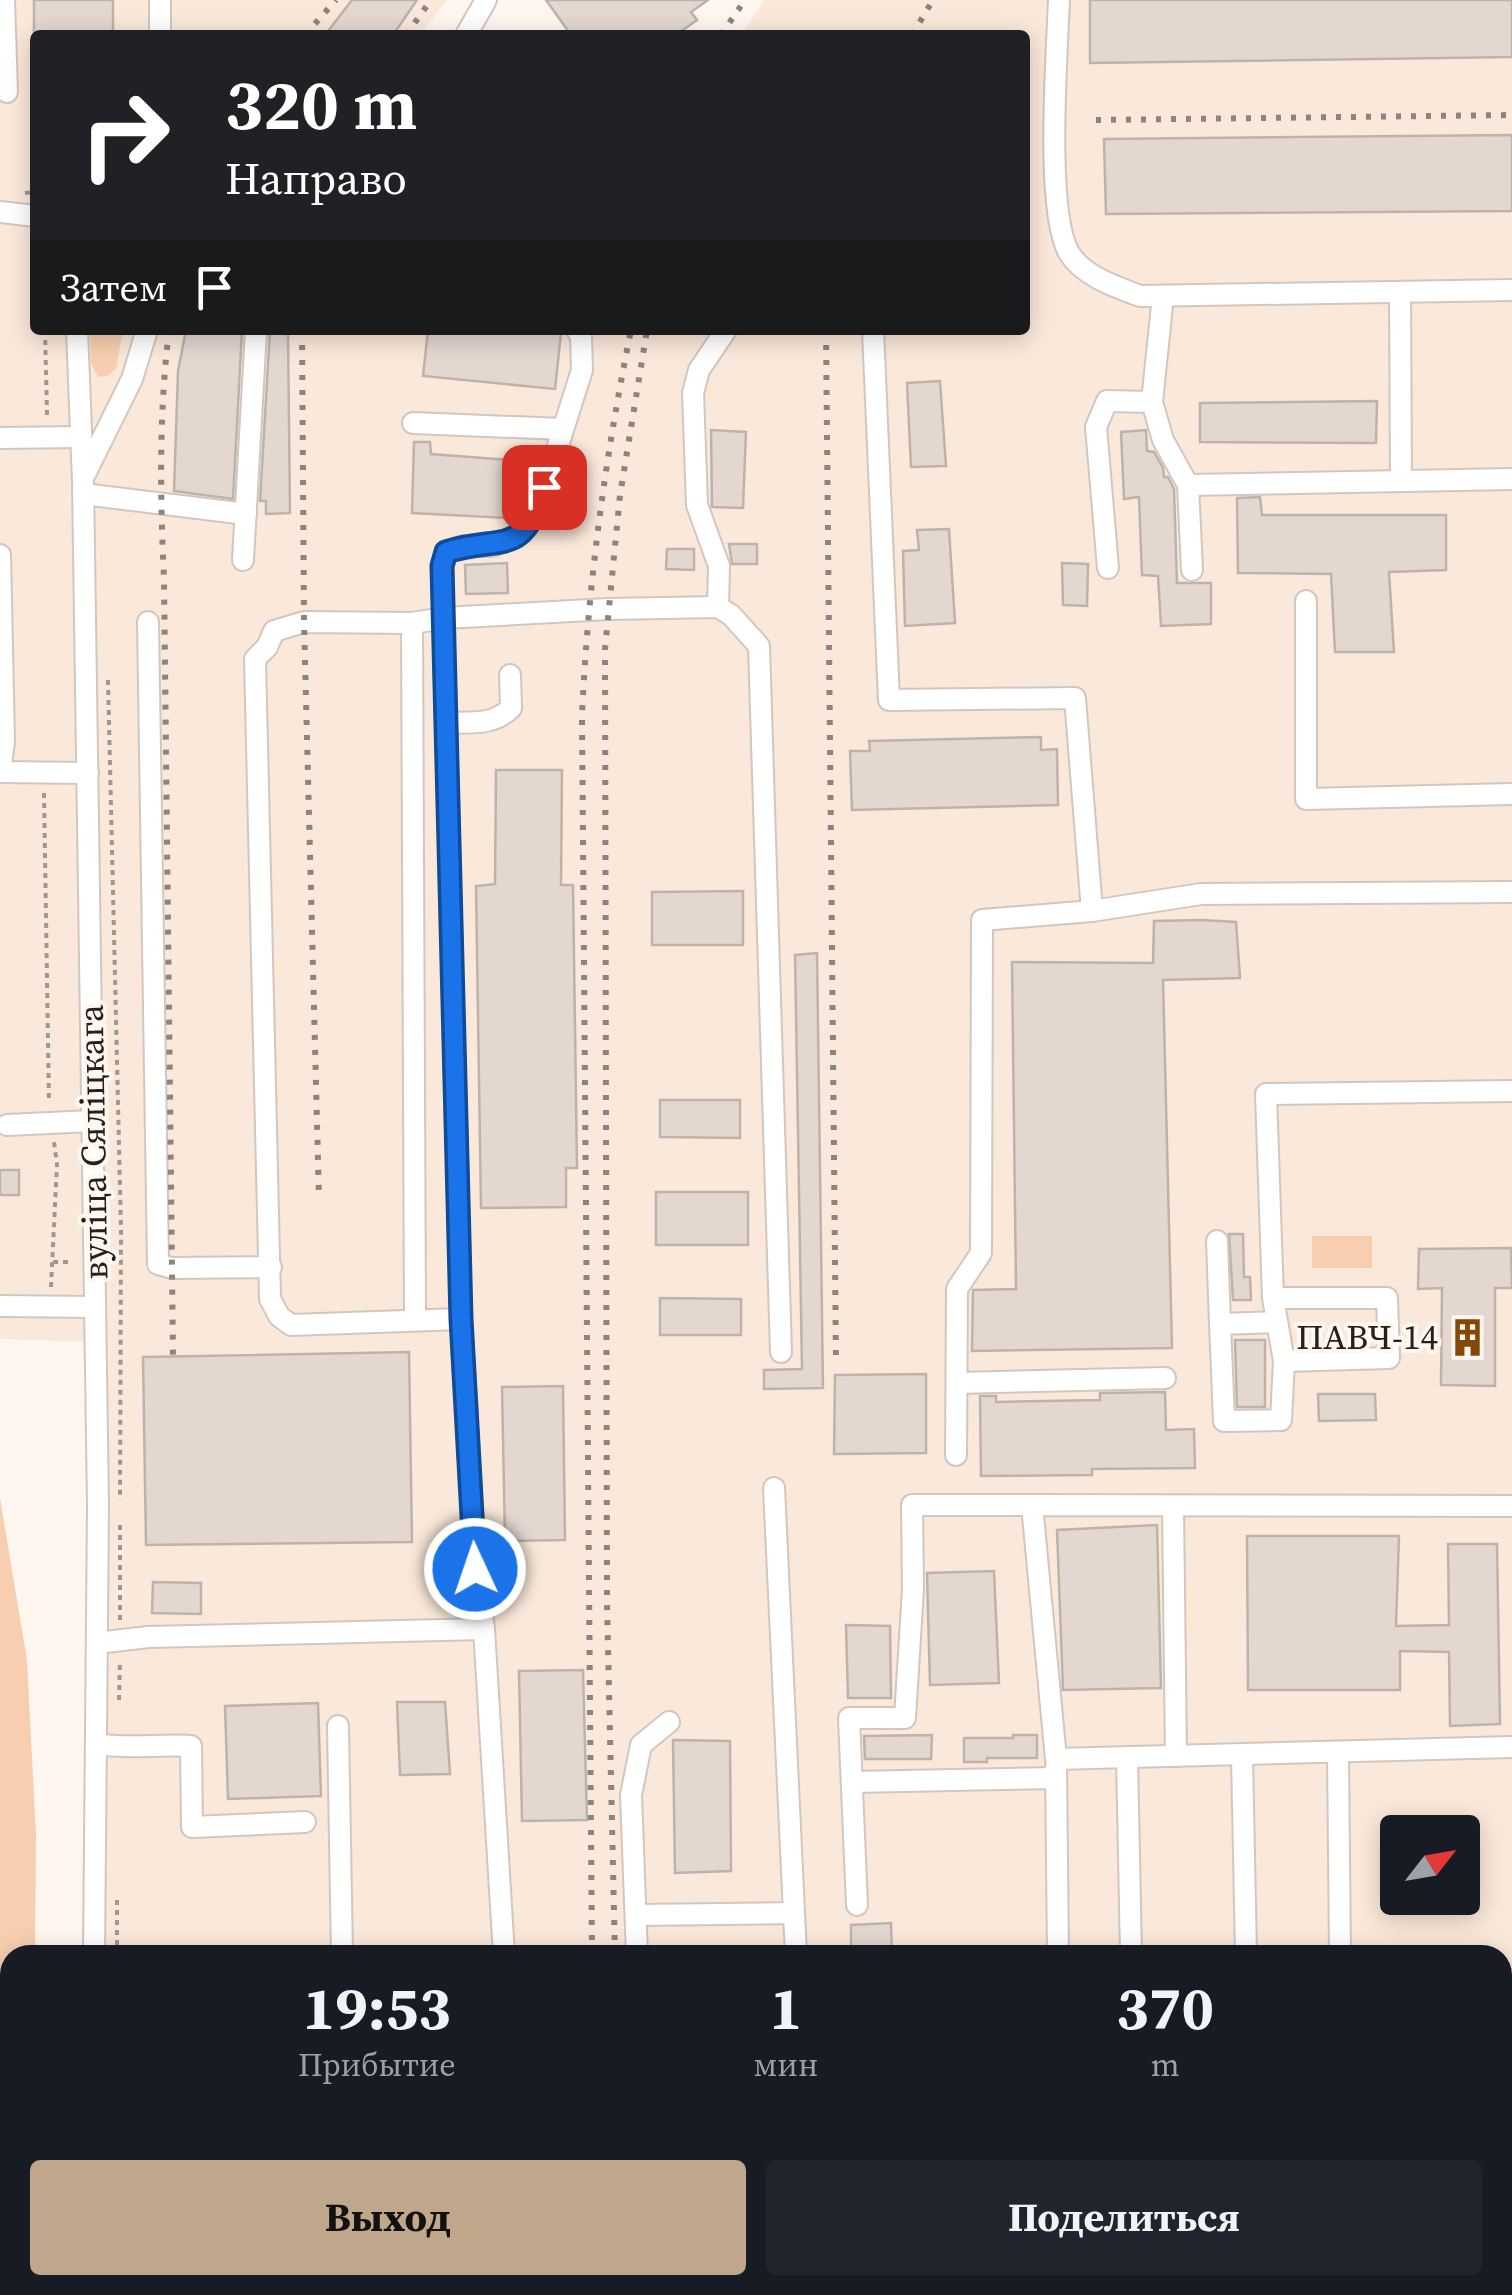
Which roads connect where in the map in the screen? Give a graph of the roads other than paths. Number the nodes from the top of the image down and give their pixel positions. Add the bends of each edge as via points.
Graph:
1 (4, 0) edge
2 (160, 0) edge
3 (486, 0) edge
4 (1059, 0) edge
5 (160, 30) edge
6 (469, 30) edge
7 (7, 92) dead end
8 (0, 212) edge
9 (30, 215) edge
10 (1512, 290) edge
11 (1400, 293) junction
12 (1163, 296) junction
13 (76, 335) edge
14 (145, 335) edge
15 (256, 335) edge
16 (580, 335) edge
17 (723, 335) edge
18 (873, 335) edge
19 (1152, 402) junction
20 (413, 423) dead end
21 (562, 429) junction
22 (81, 437) junction
23 (0, 438) edge
24 (1512, 478) edge
25 (1401, 481) junction
26 (1188, 485) junction
27 (83, 488) junction
28 (246, 514) junction
29 (0, 555) edge
30 (243, 560) dead end
31 (1108, 568) dead end
32 (1192, 570) dead end
33 (1306, 601) dead end
34 (718, 607) junction
35 (444, 618) junction
36 (148, 622) dead end
37 (412, 623) junction
38 (510, 675) dead end
39 (447, 723) junction
40 (0, 772) edge
41 (88, 773) junction
42 (1512, 794) edge
43 (1512, 892) edge
44 (1092, 910) junction
45 (1512, 1091) edge
46 (92, 1121) junction
47 (7, 1125) dead end
48 (1216, 1241) dead end
49 (271, 1267) junction
50 (1273, 1298) junction
51 (0, 1306) edge
52 (94, 1307) junction
53 (461, 1319) junction
54 (415, 1320) junction
55 (1278, 1322) junction
56 (1220, 1324) junction
57 (781, 1352) dead end
58 (1284, 1361) junction
59 (1165, 1378) dead end
60 (956, 1383) junction
61 (956, 1455) dead end
62 (774, 1488) dead end
63 (1032, 1505) junction
64 (1173, 1506) junction
65 (1512, 1506) edge
66 (484, 1629) junction
67 (97, 1642) junction
68 (669, 1722) dead end
69 (338, 1726) dead end
70 (96, 1744) junction
71 (1512, 1748) edge
72 (1338, 1752) junction
73 (1242, 1754) junction
74 (1176, 1756) junction
75 (1127, 1758) junction
76 (1056, 1769) junction
77 (852, 1782) junction
78 (305, 1822) dead end
79 (857, 1906) dead end
80 (794, 1913) junction
81 (636, 1915) junction
82 (94, 1945) edge
83 (342, 1945) edge
84 (503, 1945) edge
85 (637, 1945) edge
86 (796, 1945) edge
87 (1058, 1945) edge
88 (1131, 1945) edge
89 (1246, 1945) edge
90 (1340, 1945) edge

1 - 7 street
2 - 5 street
3 - 6 street
4 - 12 street via 1057,221 1070,255 1101,280 1140,296
8 - 9 street
10 - 11 street
11 - 12 street
11 - 25 street
12 - 19 street
13 - 22 street, вуліца Сяліцкага
14 - 27 street
15 - 28 street
16 - 21 street via 582,370
17 - 34 street via 699,370 693,393 697,505 719,566
18 - 44 street via 889,700 1075,698
19 - 26 street via 1162,440
19 - 31 street via 1107,401 1096,426
20 - 21 street
21 - 35 street via 536,515 517,537 446,552
22 - 23 street
22 - 27 street, вуліца Сяліцкага
24 - 25 street
25 - 26 street
26 - 32 street
27 - 28 street
27 - 41 street, вуліца Сяліцкага
28 - 30 street
29 - 40 street
33 - 42 street via 1306,799
34 - 35 street
34 - 57 street via 759,646
35 - 37 street
35 - 39 street
36 - 49 street via 158,1264
37 - 49 street via 304,622 274,631 255,659
37 - 54 street
38 - 39 street via 510,708 504,714 493,722
39 - 53 street
40 - 41 street
41 - 46 street, вуліца Сяліцкага
43 - 44 street via 1201,894
44 - 60 street via 982,920 982,1254 957,1289
45 - 50 street via 1266,1094
46 - 47 street
46 - 52 street, вуліца Сяліцкага
48 - 56 street
49 - 54 street via 270,1300 291,1324
50 - 55 street
50 - 58 street via 1386,1298 1388,1358
51 - 52 street
52 - 67 street, вуліца Сяліцкага
53 - 54 street
53 - 66 street
55 - 56 street
55 - 58 street
56 - 58 street via 1224,1421 1281,1420
59 - 60 street
60 - 61 street
62 - 80 street
63 - 64 street
63 - 76 street
63 - 77 street via 912,1505 905,1718 849,1718
64 - 65 street
64 - 74 street
66 - 67 street
66 - 84 street
67 - 70 street, вуліца Сяліцкага
68 - 81 street via 641,1745 631,1795
69 - 83 street
70 - 78 street via 191,1746 192,1828
70 - 82 street, вуліца Сяліцкага
71 - 72 street
72 - 73 street
72 - 90 street
73 - 74 street
73 - 89 street
74 - 75 street
75 - 76 street
75 - 88 street
76 - 77 street
76 - 87 street
77 - 79 street
80 - 81 street
80 - 86 street
81 - 85 street

